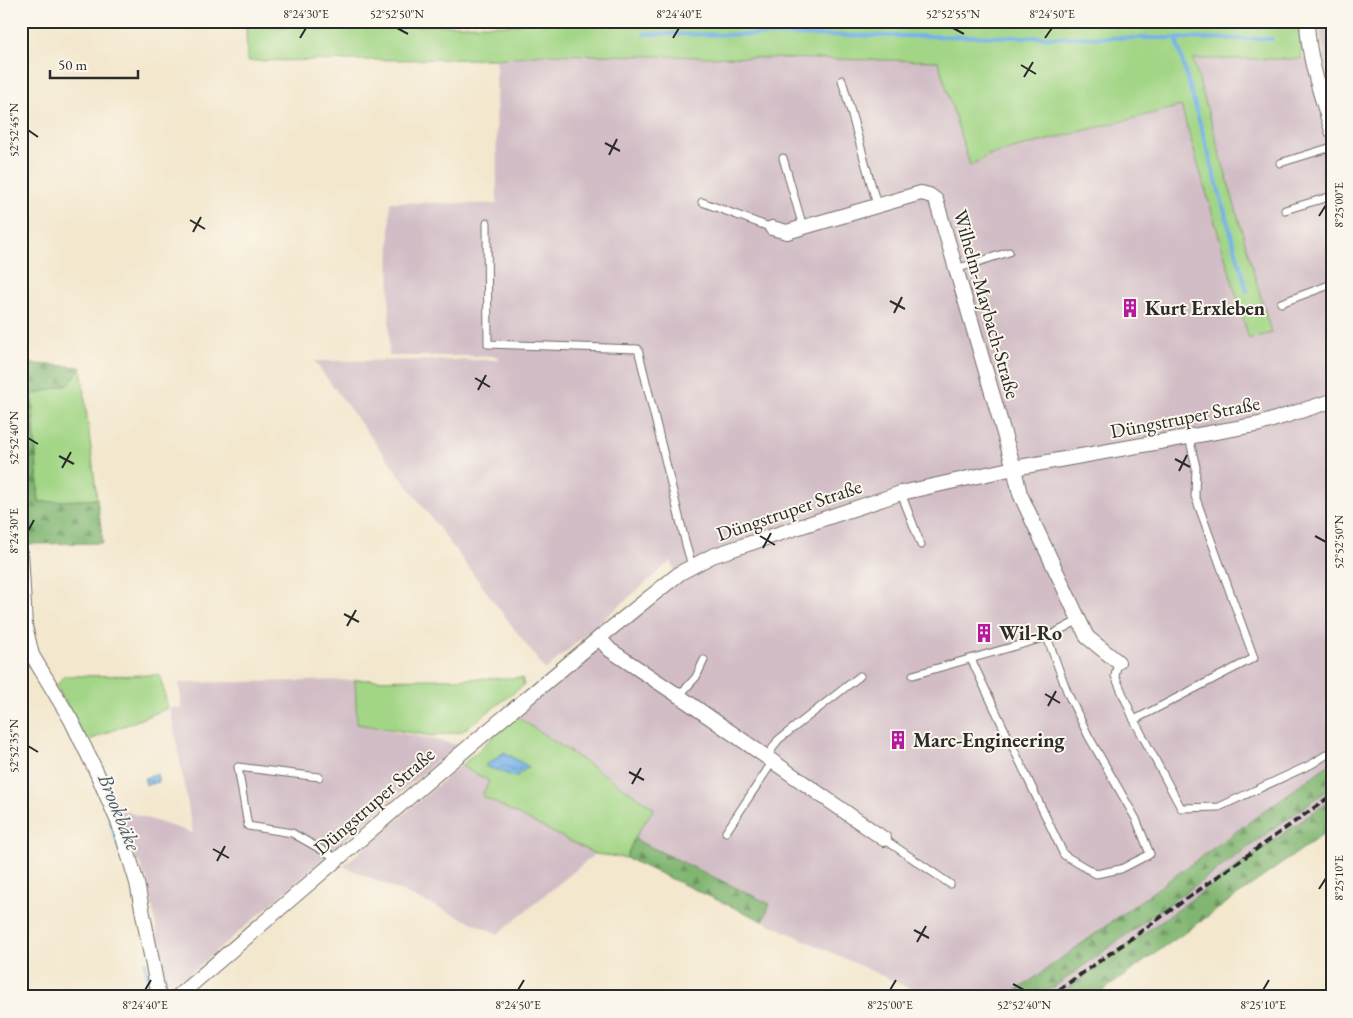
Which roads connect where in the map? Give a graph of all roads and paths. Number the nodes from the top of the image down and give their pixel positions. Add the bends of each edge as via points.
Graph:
1 (1306, 21) edge
2 (842, 80) dead end
3 (1332, 131) edge
4 (1332, 147) edge
5 (782, 158) dead end
6 (1280, 163) dead end
7 (1332, 196) edge
8 (702, 202) dead end
9 (878, 205) junction
10 (1285, 210) dead end
11 (487, 223) dead end
12 (803, 227) junction
13 (772, 228) joint
14 (1009, 252) dead end
15 (956, 269) junction
16 (1332, 284) edge
17 (1281, 303) dead end
18 (1332, 401) edge
19 (1189, 438) junction
20 (1014, 468) junction
21 (901, 493) junction
22 (921, 545) dead end
23 (21, 552) edge
24 (692, 566) junction
25 (1079, 620) junction
26 (1047, 637) junction
27 (599, 638) junction
28 (971, 658) junction
29 (704, 660) dead end
30 (1118, 662) joint
31 (914, 675) dead end
32 (860, 676) dead end
33 (679, 696) junction
34 (1134, 720) junction
35 (1332, 751) edge
36 (770, 759) junction
37 (319, 777) dead end
38 (726, 832) dead end
39 (884, 839) joint
40 (338, 859) junction
41 (950, 884) dead end
42 (158, 997) edge
43 (177, 997) edge

1 - 3 street via 1313,68
2 - 9 lane
4 - 6 lane
5 - 12 lane
7 - 10 lane
8 - 13 lane
9 - 12 street, Wilhelm-Maybach-Straße
9 - 15 street, Wilhelm-Maybach-Straße via 921,193 936,200
11 - 24 lane via 488,344 638,349
12 - 13 street, Wilhelm-Maybach-Straße via 787,232
14 - 15 lane
15 - 20 street, Wilhelm-Maybach-Straße
16 - 17 lane
18 - 19 street, Düngstruper Straße via 1260,424
19 - 20 street, Düngstruper Straße
19 - 34 lane via 1196,467 1195,496 1254,658
20 - 21 street, Düngstruper Straße
20 - 25 street via 1020,494
21 - 22 lane
21 - 24 street, Düngstruper Straße via 712,556
23 - 42 street via 25,626 32,654 71,720 119,824 138,883
24 - 27 street, Düngstruper Straße via 680,572
25 - 26 lane
25 - 30 street via 1087,638
26 - 28 lane
26 - 28 lane via 1068,694 1136,819 1150,854 1121,869 1096,874 1064,855
27 - 33 street via 610,650
27 - 40 street, Düngstruper Straße
28 - 31 lane
29 - 33 lane via 696,677
30 - 34 lane via 1115,676
32 - 36 lane via 778,740
33 - 36 street
34 - 35 lane via 1181,808 1219,807 1312,764
36 - 38 lane
36 - 39 street
37 - 40 lane via 238,767 248,826 292,833
39 - 41 lane
40 - 43 street, Düngstruper Straße

